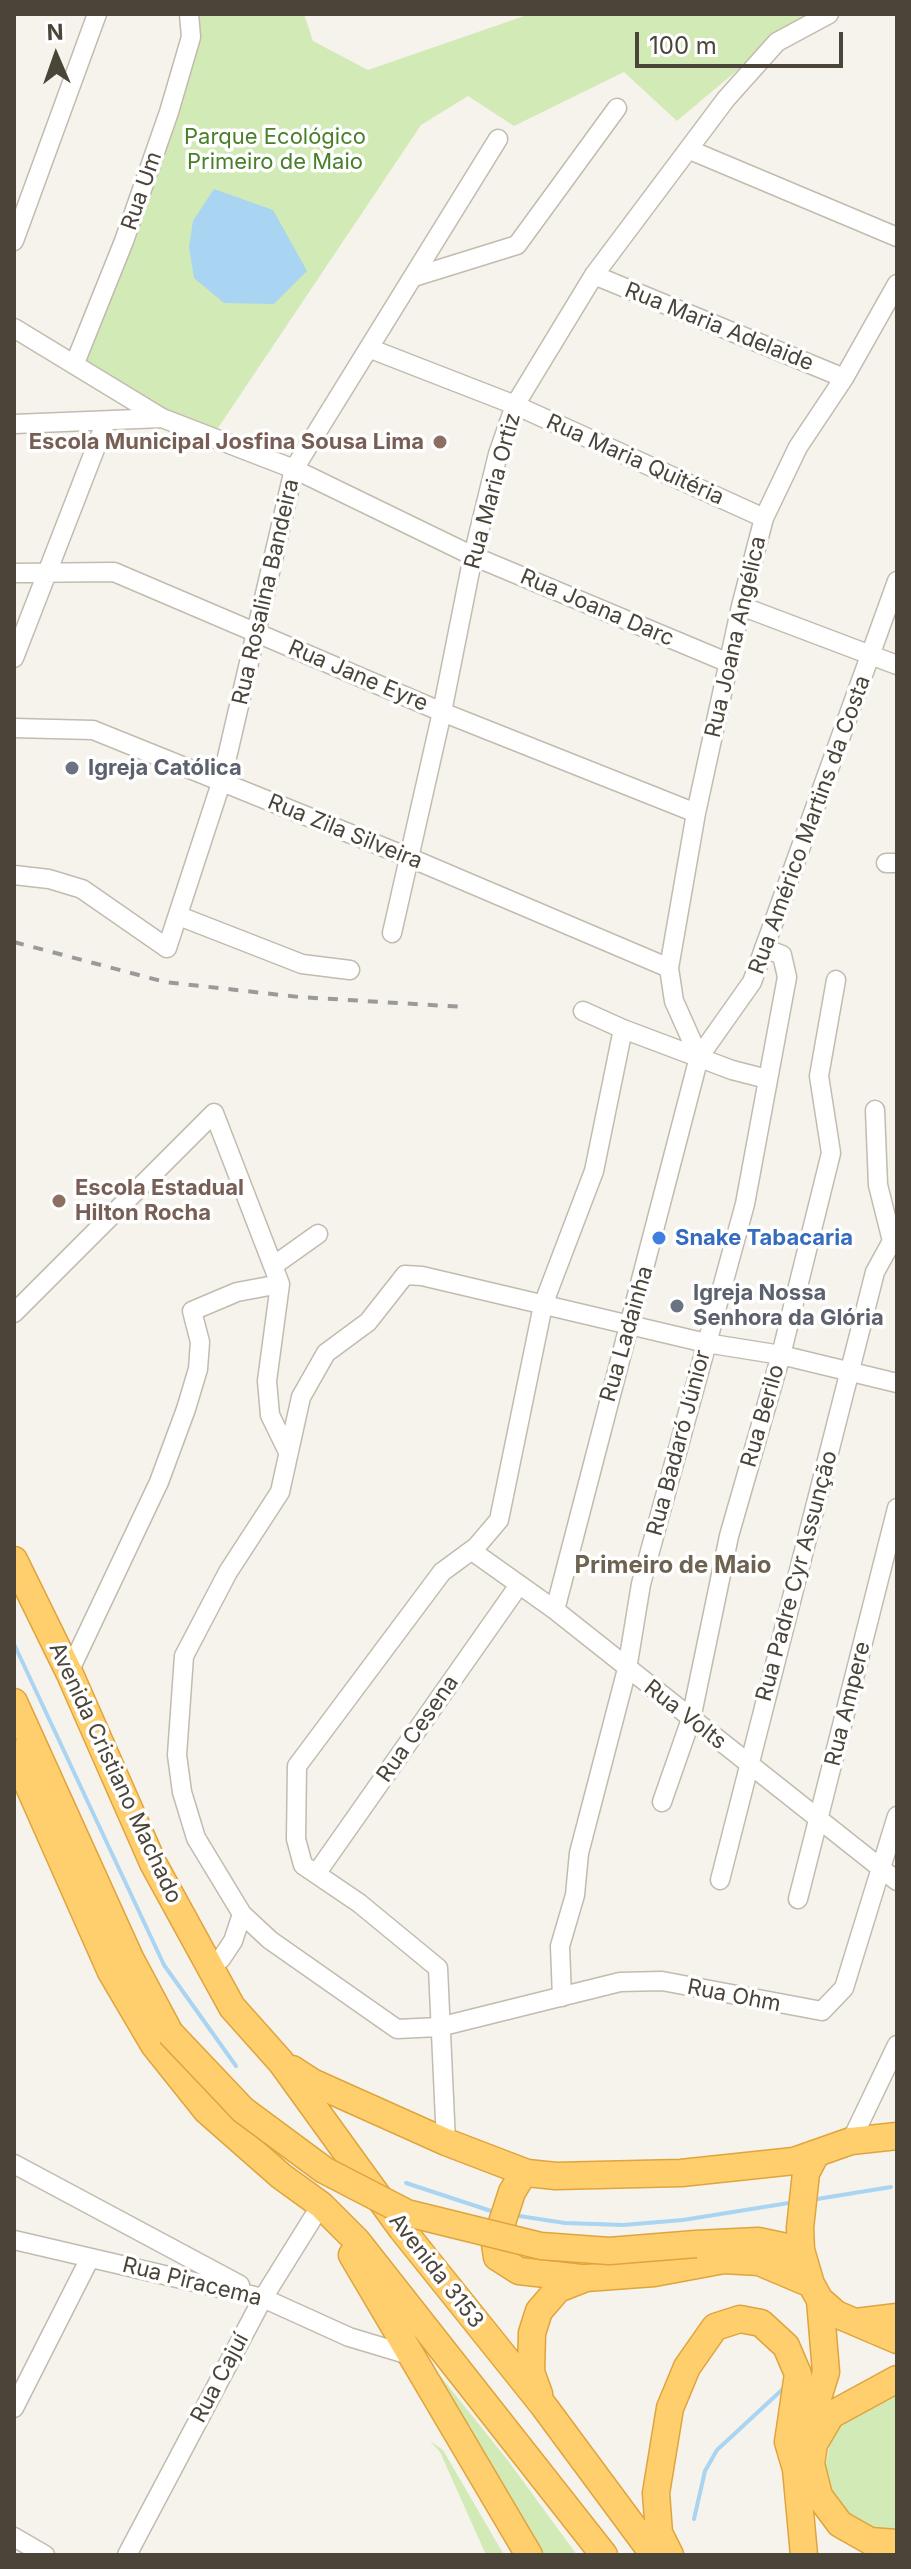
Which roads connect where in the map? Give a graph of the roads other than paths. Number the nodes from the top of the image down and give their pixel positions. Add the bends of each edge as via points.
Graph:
1 (97, 14) edge
2 (189, 14) edge
3 (829, 14) edge
4 (617, 108) dead end
5 (498, 139) dead end
6 (690, 150) junction
7 (897, 237) edge
8 (14, 241) edge
9 (594, 275) junction
10 (414, 277) junction
11 (897, 284) edge
12 (14, 328) edge
13 (371, 349) junction
14 (75, 363) junction
15 (844, 378) junction
16 (515, 405) junction
17 (162, 418) junction
18 (106, 421) junction
19 (14, 424) edge
20 (294, 469) junction
21 (764, 518) junction
22 (473, 556) junction
23 (48, 571) junction
24 (14, 573) edge
25 (897, 581) edge
26 (741, 606) junction
27 (256, 634) junction
28 (872, 656) junction
29 (14, 658) edge
30 (729, 663) junction
31 (897, 665) edge
32 (442, 712) junction
33 (14, 728) edge
34 (221, 783) junction
35 (696, 813) junction
36 (408, 857) junction
37 (14, 875) edge
38 (179, 916) junction
39 (392, 933) dead end
40 (764, 948) junction
41 (669, 968) junction
42 (350, 970) dead end
43 (836, 980) dead end
44 (583, 1011) dead end
45 (682, 1021) junction
46 (719, 1028) junction
47 (623, 1029) junction
48 (699, 1057) junction
49 (767, 1079) junction
50 (875, 1110) dead end
51 (318, 1234) dead end
52 (277, 1275) junction
53 (543, 1305) junction
54 (14, 1313) edge
55 (629, 1325) junction
56 (706, 1343) junction
57 (781, 1355) junction
58 (851, 1371) junction
59 (897, 1383) edge
60 (288, 1452) junction
61 (897, 1508) edge
62 (472, 1551) junction
63 (14, 1560) edge
64 (519, 1585) junction
65 (555, 1610) junction
66 (627, 1669) junction
67 (69, 1672) junction
68 (14, 1702) edge
69 (691, 1719) junction
70 (14, 1753) edge
71 (749, 1764) junction
72 (662, 1802) dead end
73 (897, 1816) edge
74 (819, 1819) junction
75 (310, 1869) junction
76 (890, 1875) edge
77 (720, 1880) dead end
78 (798, 1899) dead end
79 (242, 1914) junction
80 (216, 1975) junction
81 (562, 1997) junction
82 (439, 2027) junction
83 (897, 2045) edge
84 (281, 2062) junction
85 (897, 2136) edge
86 (851, 2141) junction
87 (446, 2142) junction
88 (816, 2154) junction
89 (14, 2164) edge
90 (524, 2172) junction
91 (327, 2210) junction
92 (801, 2239) junction
93 (14, 2240) edge
94 (90, 2258) junction
95 (586, 2278) junction
96 (816, 2292) junction
97 (263, 2298) junction
98 (897, 2317) edge
99 (852, 2322) junction
100 (897, 2340) edge
101 (409, 2355) junction
102 (897, 2379) edge
103 (543, 2405) junction
104 (14, 2408) edge
105 (796, 2469) junction
106 (16, 2543) edge
107 (897, 2543) edge
108 (45, 2555) edge
109 (127, 2555) edge
110 (529, 2555) edge
111 (604, 2555) edge
112 (654, 2555) edge
113 (670, 2555) edge
114 (804, 2555) edge

1 - 8 street
2 - 14 street, Rua Um via 191,37 169,112
3 - 6 street, Rua Maria Ortiz via 777,42
4 - 10 street via 517,245
5 - 10 street, Rua Rosalina Bandeira
6 - 7 street
6 - 9 street, Rua Maria Ortiz
9 - 15 street, Rua Maria Adelaide
9 - 16 street, Rua Maria Ortiz
10 - 13 street, Rua Rosalina Bandeira
11 - 15 street, Rua Joana Angélica
12 - 14 street
13 - 16 street, Rua Maria Quitéria
13 - 20 street, Rua Rosalina Bandeira
14 - 17 street
15 - 21 street, Rua Joana Angélica via 798,447
16 - 21 street, Rua Maria Quitéria
16 - 22 street, Rua Maria Ortiz
17 - 18 street, Rua Joana Darc
17 - 20 street, Rua Joana Darc
18 - 19 street, Rua Joana Darc
18 - 23 street
20 - 22 street, Rua Joana Darc
20 - 27 street, Rua Rosalina Bandeira
21 - 26 street, Rua Joana Angélica
22 - 30 street, Rua Joana Darc
22 - 32 street, Rua Maria Ortiz
23 - 24 street, Rua Jane Eyre
23 - 27 street, Rua Jane Eyre via 114,572
23 - 29 street
25 - 28 street, Rua Américo Martins da Costa
26 - 28 street
26 - 30 street, Rua Joana Angélica
27 - 32 street, Rua Jane Eyre
27 - 34 street, Rua Rosalina Bandeira
28 - 31 street
28 - 40 street, Rua Américo Martins da Costa
30 - 35 street, Rua Joana Angélica
32 - 35 street, Rua Jane Eyre
32 - 36 street, Rua Maria Ortiz
33 - 34 street, Rua Zila Silveira via 93,730
34 - 36 street, Rua Zila Silveira
34 - 38 street, Rua Rosalina Bandeira
35 - 41 street, Rua Joana Angélica
36 - 39 street, Rua Maria Ortiz
36 - 41 street, Rua Zila Silveira
37 - 38 street, Rua Rosalina Bandeira via 82,889 167,948
38 - 42 street via 302,964
40 - 46 street, Rua Américo Martins da Costa via 752,982
40 - 49 street, Rua Badaró Júnior via 782,955 787,969
41 - 45 street, Rua Joana Angélica
43 - 57 street, Rua Berilo via 819,1076 831,1153
44 - 47 street
45 - 46 street
45 - 48 street, Rua Joana Angélica
46 - 48 street, Rua Américo Martins da Costa
47 - 48 street
47 - 53 street via 594,1171
48 - 49 street
48 - 55 street, Rua Ladainha
49 - 56 street, Rua Badaró Júnior via 745,1204
50 - 58 street, Rua Padre Cyr Assunção via 878,1185 892,1241 875,1272
51 - 52 street
52 - 54 street via 214,1113
52 - 60 street via 267,1381 270,1415
52 - 67 street via 192,1311 200,1342 186,1409 159,1482
53 - 55 street
53 - 60 street, Rua Ohm via 405,1275 368,1322 326,1353 301,1397
53 - 62 street via 499,1520
55 - 56 street
55 - 65 street, Rua Ladainha
56 - 57 street
56 - 66 street, Rua Badaró Júnior via 641,1584
57 - 58 street
57 - 69 street, Rua Berilo via 729,1536
58 - 59 street
58 - 71 street, Rua Padre Cyr Assunção
60 - 79 street, Rua Ohm via 280,1492 228,1572 184,1656 177,1755 182,1792 196,1838
61 - 74 street, Rua Ampere
62 - 64 street, Rua Volts
62 - 75 street via 442,1572 297,1766 296,1839
63 - 67 highway, Avenida Cristiano Machado
64 - 65 street, Rua Volts
64 - 75 street, Rua Cesena
65 - 66 street, Rua Volts
66 - 69 street, Rua Volts
66 - 81 street, Rua Badaró Júnior via 560,1946
67 - 80 highway, Avenida Cristiano Machado via 153,1863
68 - 92 highway, bridge via 123,1944 170,2033 243,2110 324,2170 407,2213 541,2246 609,2251
69 - 71 street, Rua Volts
69 - 72 street, Rua Berilo
70 - 91 highway via 111,1972 154,2045 206,2110
71 - 74 street, Rua Volts
71 - 77 street, Rua Padre Cyr Assunção
73 - 76 street, Rua Ohm
74 - 76 street, Rua Volts
74 - 78 street, Rua Ampere
75 - 82 street via 438,1968
76 - 81 street, Rua Ohm via 844,1988 822,2011 662,1981 620,1982
79 - 80 street
79 - 82 street, Rua Ohm via 270,1940 397,2029
80 - 84 highway, Avenida 3153 via 232,2007
81 - 82 street, Rua Ohm
82 - 87 street
83 - 86 street
84 - 87 highway via 312,2082
84 - 103 highway, Avenida 3153 via 401,2228
85 - 86 highway
86 - 88 highway
87 - 90 highway
88 - 90 highway via 681,2173
88 - 92 highway via 805,2184
89 - 97 street
90 - 95 highway via 495,2244 497,2257 509,2268
91 - 97 street, Rua Cajuí
91 - 101 highway
91 - 111 highway, Avenida 3153
92 - 96 highway
93 - 94 street, Rua Piracema
94 - 97 street, Rua Piracema
94 - 104 street
95 - 96 highway via 724,2260 759,2262
95 - 103 highway via 558,2289 539,2311 532,2333 531,2372
96 - 99 highway
96 - 105 highway via 826,2372
97 - 101 street, Rua Piracema via 349,2337
97 - 109 street, Rua Cajuí
98 - 99 highway
99 - 100 highway
101 - 110 highway
102 - 107 highway via 831,2415 814,2444 811,2464 819,2496 840,2524 870,2541
103 - 112 highway, Avenida 3153
105 - 113 highway via 788,2442 798,2374 786,2346 772,2331 751,2321 715,2327 687,2367 667,2424 656,2493 657,2518
105 - 114 highway
106 - 108 street

